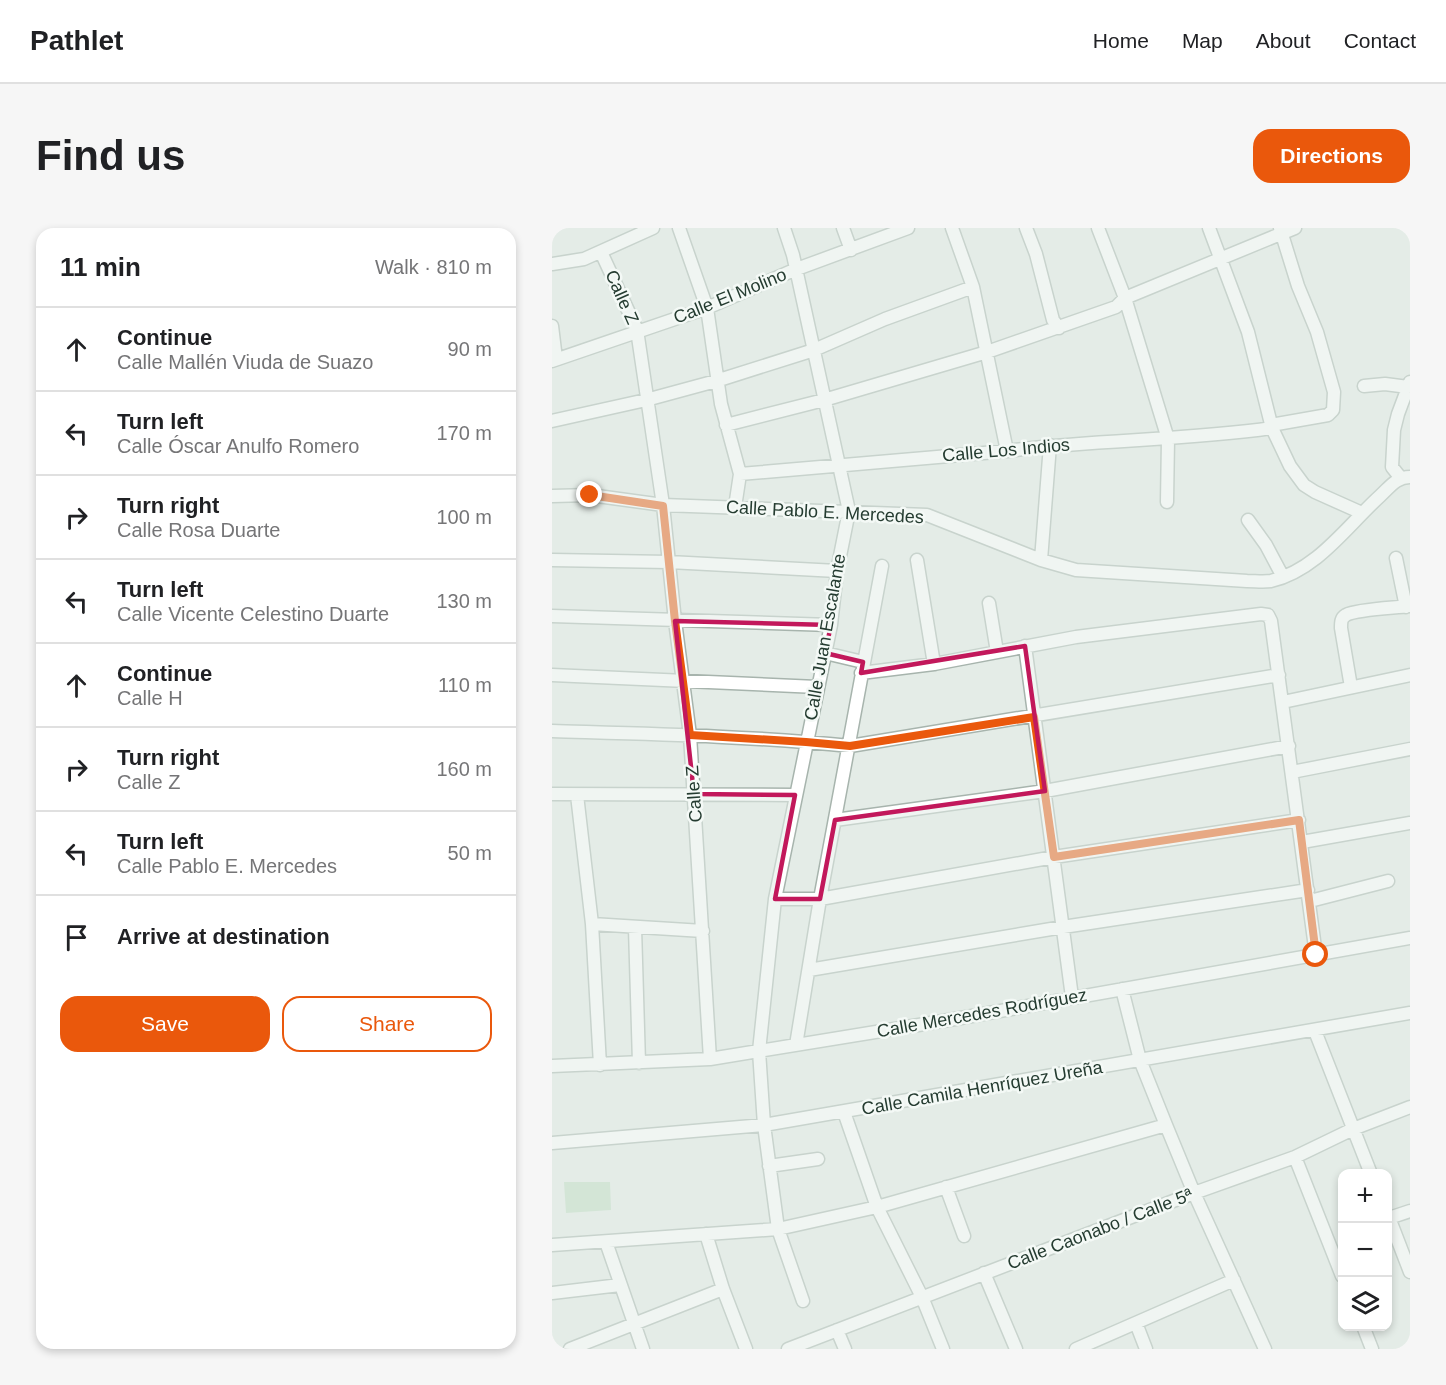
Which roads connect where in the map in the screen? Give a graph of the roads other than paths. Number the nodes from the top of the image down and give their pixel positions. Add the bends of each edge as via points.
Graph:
1 (653, 228) edge
2 (679, 228) edge
3 (784, 228) edge
4 (843, 228) edge
5 (908, 228) edge
6 (952, 228) edge
7 (1026, 228) edge
8 (1098, 228) edge
9 (1209, 228) edge
10 (1294, 228) edge
11 (1281, 231) edge
12 (851, 250) junction
13 (602, 252) junction
14 (1221, 260) junction
15 (552, 264) edge
16 (795, 270) junction
17 (973, 287) junction
18 (1125, 298) junction
19 (707, 308) junction
20 (552, 326) edge
21 (1059, 328) junction
22 (637, 330) junction
23 (814, 350) junction
24 (987, 352) junction
25 (554, 360) edge
26 (716, 381) junction
27 (1409, 384) edge
28 (1364, 386) dead end
29 (646, 400) junction
30 (824, 400) junction
31 (552, 421) edge
32 (726, 425) junction
33 (1272, 426) junction
34 (1168, 439) junction
35 (1050, 445) junction
36 (1008, 451) junction
37 (838, 466) junction
38 (740, 474) junction
39 (1405, 477) edge
40 (552, 496) edge
41 (1167, 502) dead end
42 (663, 506) junction
43 (735, 507) junction
44 (849, 511) junction
45 (1362, 513) junction
46 (1248, 520) dead end
47 (1396, 558) dead end
48 (552, 560) edge
49 (917, 560) dead end
50 (1041, 560) junction
51 (669, 562) junction
52 (882, 566) dead end
53 (837, 571) junction
54 (1283, 577) junction
55 (989, 603) dead end
56 (1408, 606) edge
57 (552, 616) edge
58 (675, 621) junction
59 (831, 625) junction
60 (1025, 646) junction
61 (997, 652) junction
62 (825, 653) junction
63 (934, 664) junction
64 (862, 667) junction
65 (552, 675) edge
66 (1279, 675) junction
67 (1410, 675) edge
68 (683, 680) junction
69 (817, 687) junction
70 (1351, 687) junction
71 (1283, 702) junction
72 (1034, 717) junction
73 (552, 731) edge
74 (690, 735) junction
75 (806, 742) junction
76 (850, 746) junction
77 (1289, 746) junction
78 (1410, 749) edge
79 (1292, 772) junction
80 (1045, 791) junction
81 (552, 794) edge
82 (694, 794) junction
83 (577, 795) junction
84 (795, 795) junction
85 (835, 820) junction
86 (1299, 820) junction
87 (1410, 823) edge
88 (1302, 842) junction
89 (1054, 857) junction
90 (1388, 881) dead end
91 (1309, 895) junction
92 (820, 898) junction
93 (775, 899) junction
94 (592, 924) junction
95 (1064, 927) junction
96 (635, 928) junction
97 (703, 931) junction
98 (1410, 938) edge
99 (1316, 955) junction
100 (809, 970) junction
101 (1122, 989) junction
102 (1072, 997) junction
103 (1410, 1013) edge
104 (1315, 1031) junction
105 (796, 1045) junction
106 (759, 1051) junction
107 (710, 1059) junction
108 (1140, 1060) junction
109 (639, 1063) junction
110 (600, 1065) junction
111 (552, 1066) edge
112 (1410, 1107) edge
113 (844, 1112) junction
114 (764, 1125) junction
115 (1166, 1125) junction
116 (1353, 1129) junction
117 (552, 1143) edge
118 (1295, 1157) junction
119 (818, 1159) dead end
120 (769, 1166) junction
121 (1369, 1169) edge
122 (946, 1187) junction
123 (1194, 1193) junction
124 (877, 1207) junction
125 (1410, 1211) edge
126 (1392, 1215) edge
127 (1391, 1223) edge
128 (778, 1229) junction
129 (706, 1234) junction
130 (964, 1236) dead end
131 (606, 1242) junction
132 (552, 1245) edge
133 (1338, 1266) edge
134 (1410, 1272) edge
135 (984, 1273) junction
136 (1234, 1280) junction
137 (620, 1285) junction
138 (723, 1289) junction
139 (552, 1293) edge
140 (922, 1297) junction
141 (803, 1301) dead end
142 (1136, 1323) junction
143 (633, 1324) junction
144 (837, 1330) junction
145 (1364, 1331) edge
146 (570, 1349) edge
147 (643, 1349) edge
148 (746, 1349) edge
149 (788, 1349) edge
150 (845, 1349) edge
151 (943, 1349) edge
152 (1016, 1349) edge
153 (1076, 1349) edge
154 (1146, 1349) edge
155 (1266, 1349) edge
156 (1371, 1349) edge

1 - 13 street
2 - 19 street
3 - 16 street, Calle Juan Escalante
4 - 12 street
5 - 12 street, Calle El Molino
6 - 17 street
7 - 21 street via 1053,320
8 - 18 street
9 - 14 street
10 - 11 street
11 - 14 street
11 - 33 street, Calle Los Indios via 1317,332 1335,404 1328,415
12 - 16 street, Calle El Molino
13 - 15 street
13 - 22 street, Calle Z
14 - 18 street
14 - 33 street via 1248,332
16 - 19 street, Calle El Molino
16 - 23 street, Calle Juan Escalante
17 - 23 street
17 - 24 street
18 - 21 street via 1116,307
18 - 34 street
19 - 22 street, Calle El Molino
19 - 26 street
20 - 25 street
21 - 24 street
22 - 25 street, Calle El Molino
22 - 29 street, Calle Z
23 - 26 street
23 - 30 street, Calle Juan Escalante
24 - 30 street
24 - 36 street
26 - 29 street
26 - 32 street
27 - 28 street
27 - 39 street via 1398,414 1392,467
29 - 31 street
29 - 42 street, Calle Z
30 - 32 street
30 - 37 street, Calle Juan Escalante
32 - 38 street
33 - 34 street, Calle Los Indios
33 - 45 street via 1290,466 1304,484
34 - 35 street, Calle Los Indios
34 - 41 street
35 - 36 street, Calle Los Indios
35 - 50 street
36 - 37 street, Calle Los Indios
37 - 38 street, Calle Los Indios
37 - 44 street, Calle Juan Escalante
38 - 43 street
39 - 45 street, Calle Pablo E. Mercedes
40 - 42 street, Calle Pablo E. Mercedes via 590,495
42 - 43 street, Calle Pablo E. Mercedes
42 - 51 street, Calle Z
43 - 44 street, Calle Pablo E. Mercedes
44 - 50 street, Calle Pablo E. Mercedes via 927,515
44 - 53 street, Calle Juan Escalante
45 - 54 street, Calle Pablo E. Mercedes via 1319,557
46 - 54 street
47 - 56 street
48 - 51 street
49 - 63 street
50 - 54 street, Calle Pablo E. Mercedes via 1077,570 1247,582
51 - 53 street
51 - 58 street, Calle Z
52 - 64 street
53 - 59 street, Calle Juan Escalante
55 - 61 street
56 - 70 street via 1355,612 1342,619
57 - 58 street
58 - 59 street
58 - 68 street, Calle Z
59 - 62 street, Calle Juan Escalante
60 - 61 street
60 - 66 street via 1261,614 1268,615 1271,621
60 - 72 street
61 - 63 street
62 - 64 street
62 - 69 street, Calle Juan Escalante
63 - 64 street
64 - 76 street
65 - 68 street
66 - 71 street
66 - 72 street
67 - 70 street
68 - 69 street
68 - 74 street, Calle Z
69 - 75 street, Calle Juan Escalante
70 - 71 street
71 - 77 street
72 - 76 street
72 - 80 street
73 - 74 street
74 - 75 street
74 - 82 street, Calle Z
75 - 76 street
75 - 84 street, Calle Juan Escalante
76 - 85 street
77 - 79 street
77 - 80 street
78 - 79 street
79 - 86 street
80 - 85 street
80 - 89 street
81 - 83 street
82 - 83 street
82 - 84 street
82 - 97 street, Calle Z
83 - 94 street
84 - 93 street, Calle Juan Escalante
85 - 92 street
86 - 88 street
86 - 89 street
87 - 88 street
88 - 91 street
89 - 92 street
89 - 95 street
90 - 91 street
91 - 95 street
91 - 99 street
92 - 93 street
92 - 100 street
93 - 106 street, Calle Juan Escalante
94 - 96 street
94 - 110 street
95 - 100 street
95 - 102 street
96 - 97 street
96 - 109 street
97 - 107 street, Calle Z
98 - 99 street, Calle Mercedes Rodríguez
99 - 101 street, Calle Mercedes Rodríguez
100 - 105 street
101 - 102 street, Calle Mercedes Rodríguez
101 - 108 street
102 - 105 street, Calle Mercedes Rodríguez
103 - 104 street, Calle Camila Henríquez Ureña
104 - 108 street, Calle Camila Henríquez Ureña
104 - 116 street
105 - 106 street, Calle Mercedes Rodríguez
106 - 107 street, Calle Mercedes Rodríguez
106 - 114 street, Calle Juan Escalante
107 - 109 street, Calle Mercedes Rodríguez
108 - 113 street, Calle Camila Henríquez Ureña
108 - 115 street
109 - 110 street, Calle Mercedes Rodríguez
110 - 111 street, Calle Mercedes Rodríguez
112 - 116 street, Calle Caonabo / Calle 5ª
113 - 114 street, Calle Camila Henríquez Ureña
113 - 124 street
114 - 117 street, Calle Camila Henríquez Ureña
114 - 120 street, Calle Juan Escalante
115 - 122 street
115 - 123 street
116 - 118 street, Calle Caonabo / Calle 5ª
116 - 121 street
118 - 123 street, Calle Caonabo / Calle 5ª
118 - 133 street
119 - 120 street
120 - 128 street, Calle Juan Escalante
122 - 124 street
122 - 130 street
123 - 135 street, Calle Caonabo / Calle 5ª
123 - 136 street
124 - 128 street
124 - 140 street
125 - 126 street
127 - 134 street
128 - 129 street
128 - 141 street, Calle Juan Escalante
129 - 131 street
129 - 138 street
131 - 132 street
131 - 137 street
135 - 140 street, Calle Caonabo / Calle 5ª
135 - 152 street
136 - 142 street
136 - 155 street
137 - 139 street
137 - 143 street
138 - 143 street
138 - 148 street
140 - 144 street, Calle Caonabo / Calle 5ª
140 - 151 street
142 - 153 street
142 - 154 street
143 - 146 street
143 - 147 street
144 - 149 street, Calle Caonabo / Calle 5ª
144 - 150 street
145 - 156 street

